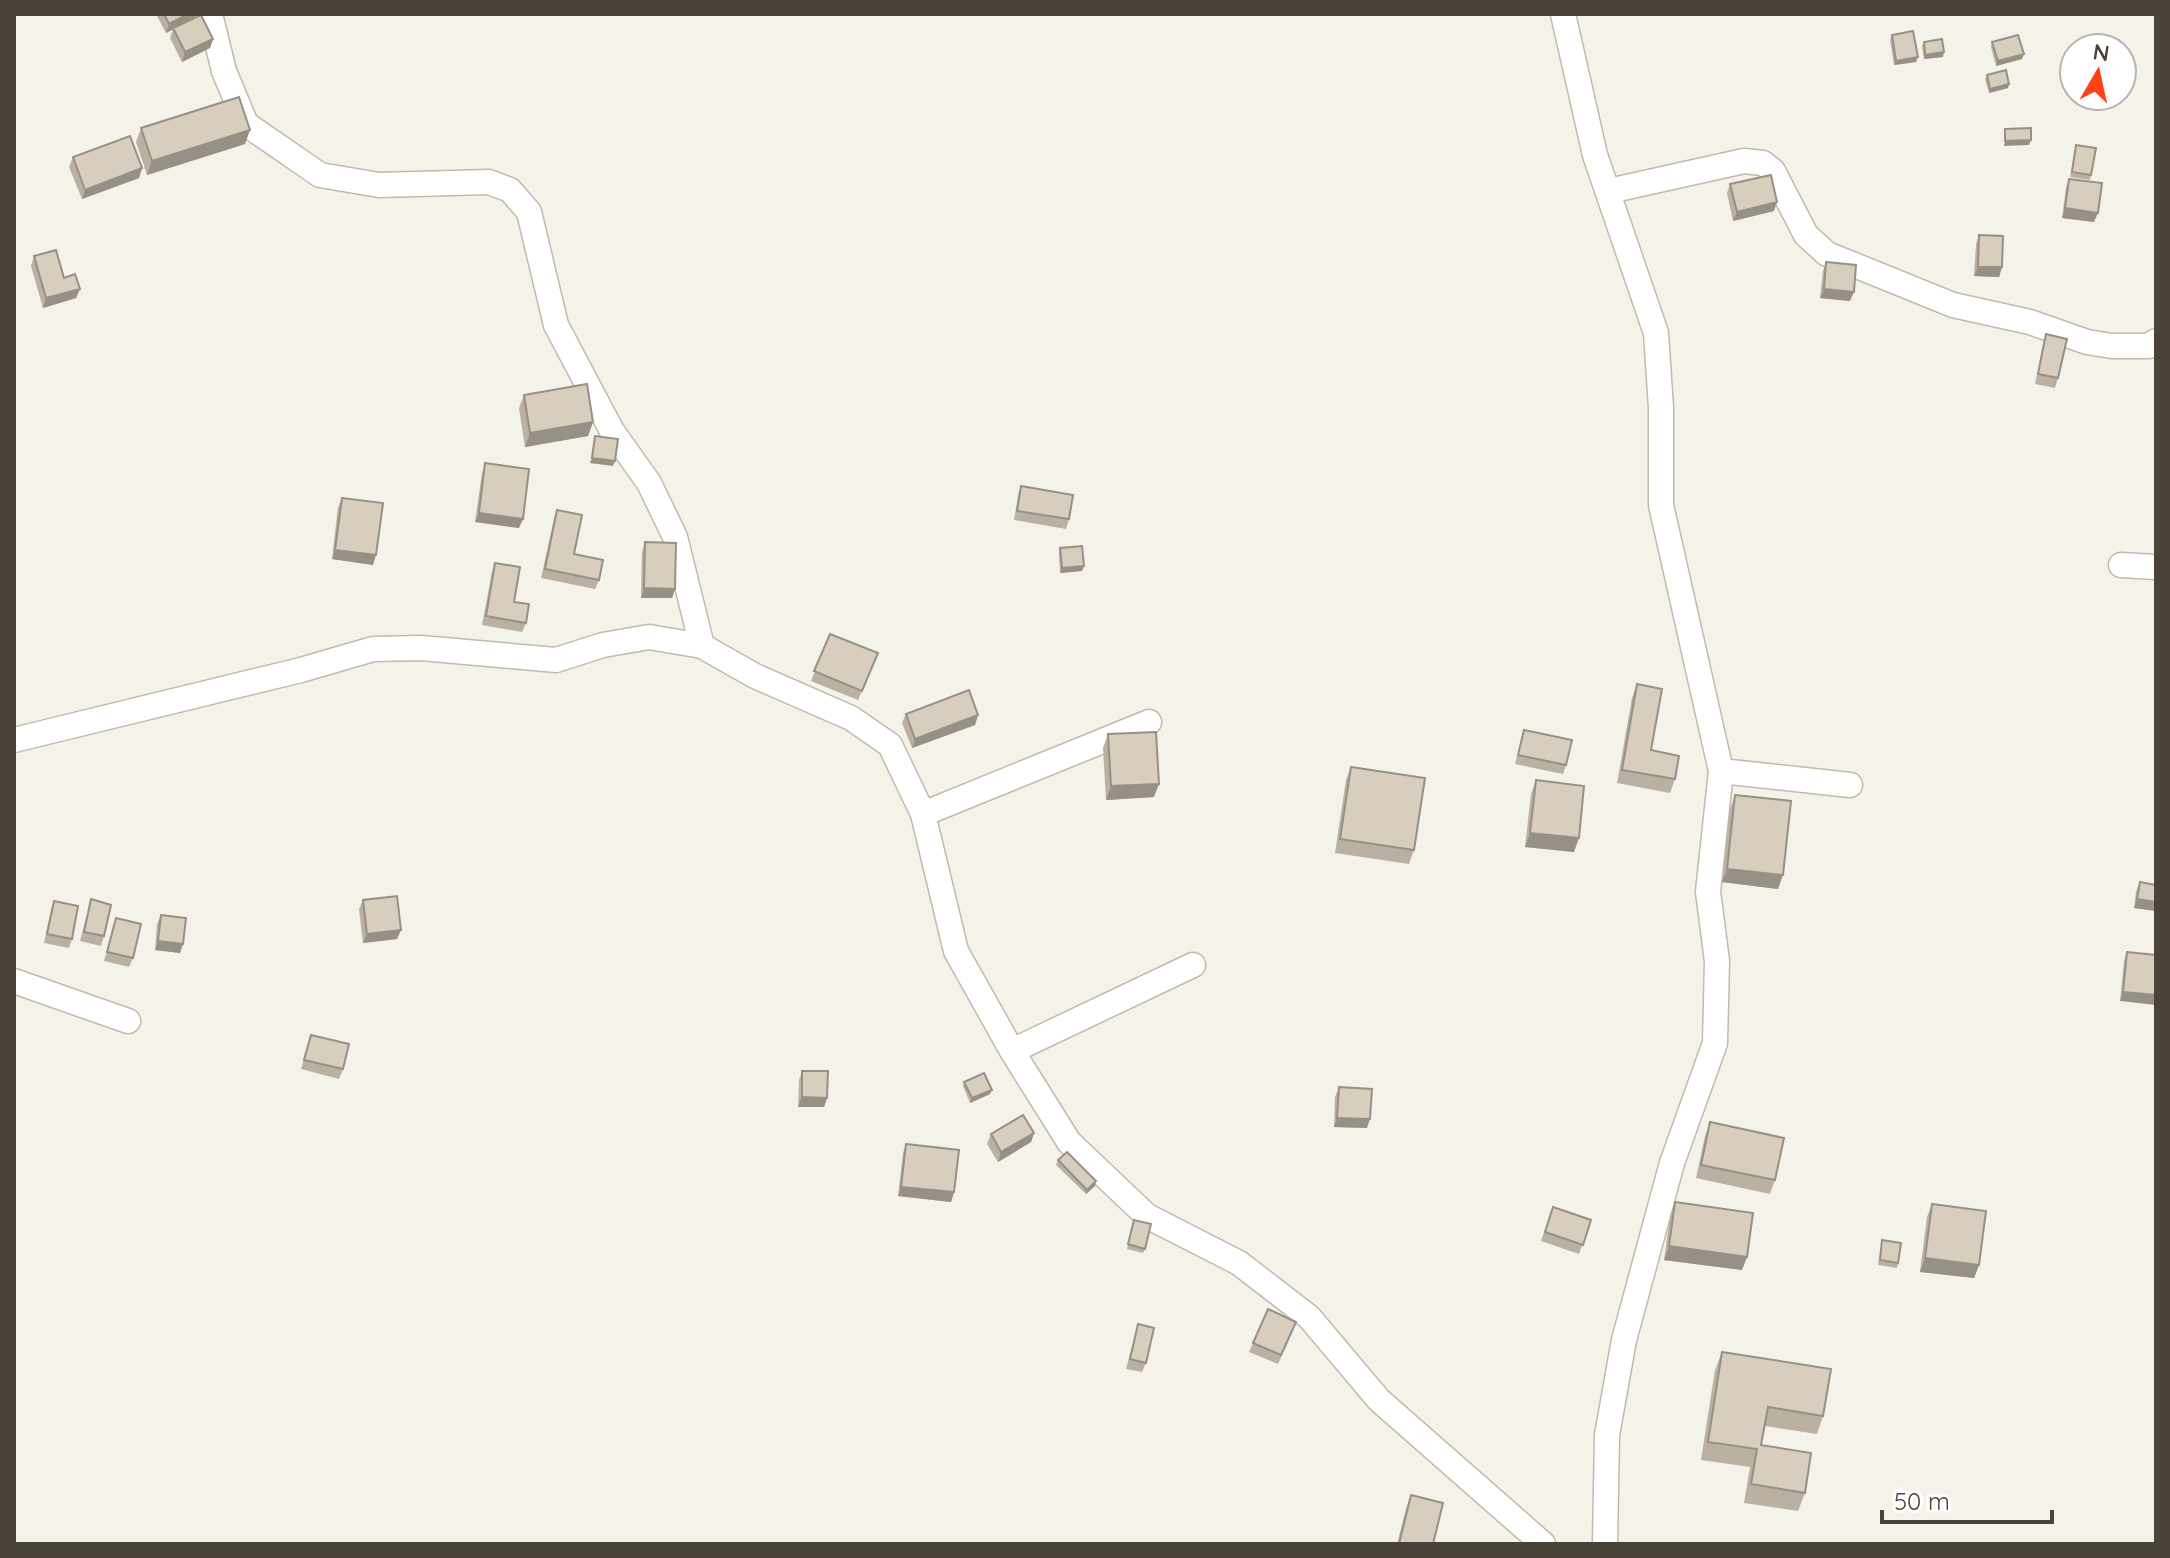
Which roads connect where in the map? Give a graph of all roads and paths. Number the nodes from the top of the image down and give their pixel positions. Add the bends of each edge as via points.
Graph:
1 (210, 14) edge
2 (1563, 14) edge
3 (1609, 191) junction
4 (2156, 341) edge
5 (2121, 565) dead end
6 (2156, 567) edge
7 (702, 646) junction
8 (1149, 722) dead end
9 (14, 740) edge
10 (1721, 771) junction
11 (1850, 785) dead end
12 (923, 814) junction
13 (1193, 965) dead end
14 (14, 981) edge
15 (128, 1021) dead end
16 (1012, 1051) junction
17 (1543, 1544) edge
18 (1605, 1544) edge

1 - 7 street via 224,71 246,124 320,175 379,185 489,182 510,190 529,212 556,325 675,537
2 - 3 street via 1595,155
3 - 4 street via 1744,161 1763,163 1773,171 1806,235 1827,254 1953,305 2030,322 2087,342 2149,346
3 - 10 street via 1656,333 1661,505
5 - 6 street
7 - 9 street via 649,637 556,660 373,649
7 - 12 street via 851,718 890,745
8 - 12 street
10 - 11 street
10 - 18 street via 1708,892 1717,961 1715,1043 1672,1163 1624,1340 1607,1435
12 - 16 street via 956,951
13 - 16 street
14 - 15 street
16 - 17 street via 1069,1142 1147,1216 1239,1263 1309,1317 1379,1400

